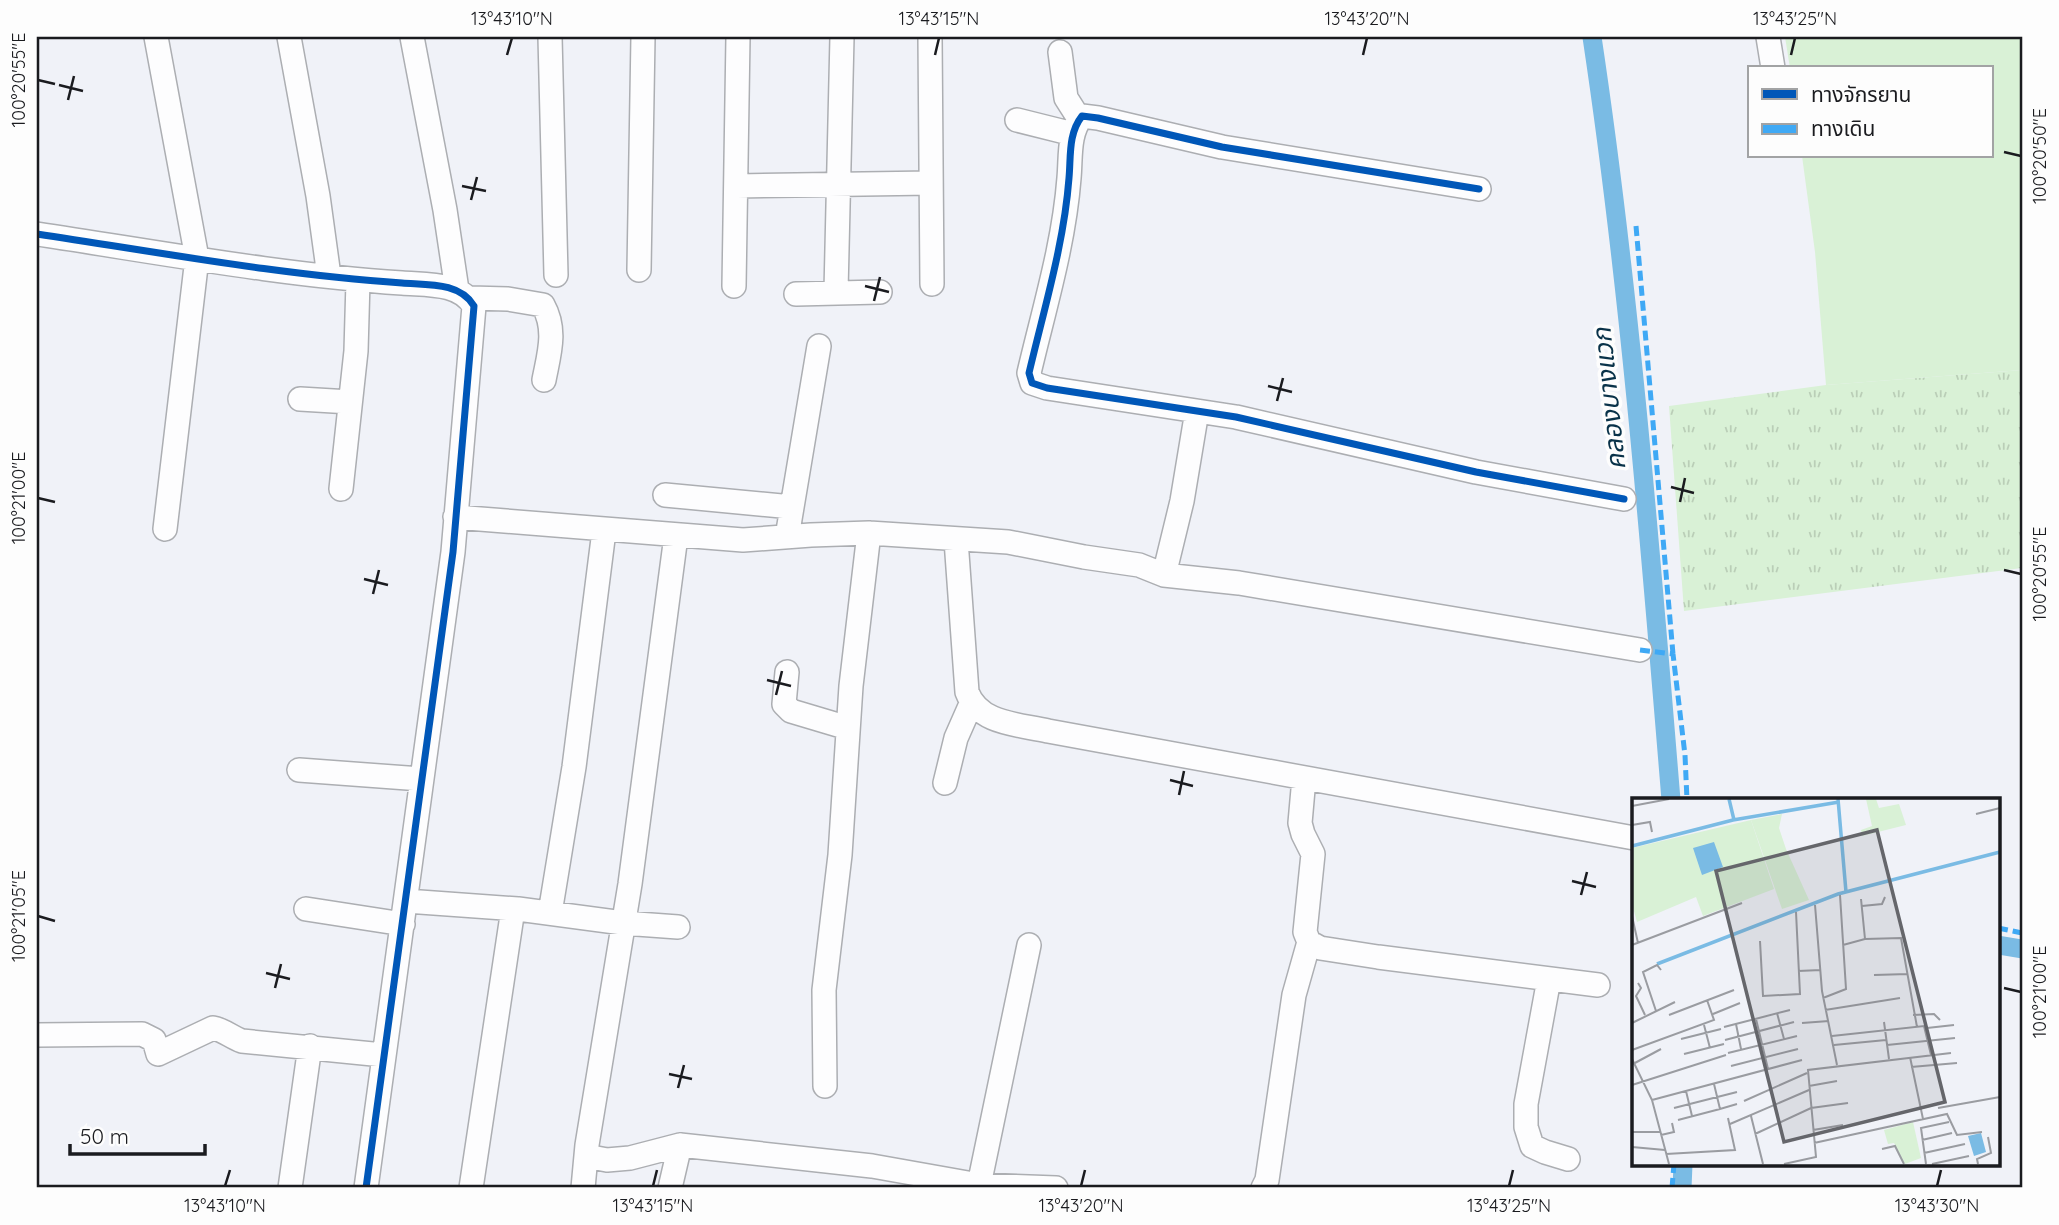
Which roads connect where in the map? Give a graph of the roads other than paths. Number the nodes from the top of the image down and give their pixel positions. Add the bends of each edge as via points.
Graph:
1 (156, 37) edge
2 (289, 37) edge
3 (412, 37) edge
4 (550, 37) edge
5 (643, 37) edge
6 (738, 37) edge
7 (842, 37) edge
8 (930, 37) edge
9 (952, 37) edge
10 (1768, 37) edge
11 (1060, 52) dead end
12 (1773, 66) edge
13 (1017, 120) dead end
14 (1076, 127) junction
15 (838, 183) junction
16 (931, 183) junction
17 (737, 186) junction
18 (1479, 189) dead end
19 (37, 239) edge
20 (197, 258) junction
21 (639, 270) dead end
22 (556, 275) dead end
23 (329, 276) junction
24 (358, 281) junction
25 (932, 284) dead end
26 (734, 286) dead end
27 (836, 291) junction
28 (880, 292) dead end
29 (463, 294) junction
30 (796, 294) dead end
31 (820, 346) dead end
32 (544, 380) dead end
33 (300, 400) dead end
34 (350, 402) junction
35 (1197, 411) junction
36 (341, 489) dead end
37 (665, 495) dead end
38 (1624, 499) dead end
39 (792, 507) junction
40 (456, 517) junction
41 (165, 529) dead end
42 (604, 531) junction
43 (869, 533) junction
44 (676, 536) junction
45 (786, 537) junction
46 (956, 540) junction
47 (1164, 575) junction
48 (1640, 650) dead end
49 (787, 672) dead end
50 (971, 704) junction
51 (848, 728) junction
52 (299, 770) dead end
53 (1304, 778) junction
54 (421, 779) junction
55 (945, 783) dead end
56 (1632, 838) edge
57 (406, 901) junction
58 (306, 909) dead end
59 (513, 909) junction
60 (551, 914) junction
61 (623, 923) junction
62 (403, 924) junction
63 (678, 927) dead end
64 (1309, 942) junction
65 (1029, 946) dead end
66 (1549, 979) junction
67 (1598, 985) dead end
68 (37, 1035) edge
69 (310, 1046) junction
70 (383, 1055) junction
71 (825, 1086) dead end
72 (680, 1145) junction
73 (586, 1156) junction
74 (1568, 1159) dead end
75 (979, 1185) junction
76 (290, 1188) edge
77 (366, 1188) edge
78 (471, 1188) edge
79 (583, 1188) edge
80 (670, 1188) edge
81 (1056, 1188) edge
82 (1263, 1188) edge

1 - 20 street
2 - 23 street
3 - 29 street
4 - 22 street
5 - 21 street
6 - 17 street
7 - 15 street
8 - 9 street
8 - 16 street
10 - 12 street
11 - 14 street via 1066,97
13 - 14 street
14 - 18 street via 1083,116 1098,118 1222,147
14 - 35 street via 1065,220 1029,373 1032,383
15 - 16 street
15 - 17 street
15 - 27 street
16 - 25 street
17 - 26 street
19 - 20 street
20 - 23 street
20 - 41 street
23 - 24 street
24 - 29 street via 440,286
24 - 34 street
27 - 28 street
27 - 30 street
29 - 32 street via 544,305 553,333
29 - 40 street via 474,306
31 - 39 street
33 - 34 street
34 - 36 street
35 - 38 street
35 - 47 street
37 - 39 street
39 - 45 street
40 - 42 street
40 - 54 street
42 - 44 street
42 - 60 street
43 - 45 street
43 - 46 street
43 - 51 street
44 - 45 street via 743,541
44 - 61 street
46 - 47 street via 1008,542 1139,565
46 - 50 street
47 - 48 street via 1240,583
49 - 51 street via 784,704 791,711
50 - 53 street via 987,717 1048,732
50 - 55 street via 956,738
51 - 71 street via 840,855 824,990
52 - 54 street
53 - 56 street
53 - 64 street via 1300,823 1313,854
54 - 57 street
57 - 59 street
57 - 62 street
58 - 62 street
59 - 60 street
59 - 78 street
60 - 61 street
61 - 63 street
61 - 73 street
62 - 70 street
64 - 66 street via 1320,948
64 - 82 street via 1294,995
65 - 75 street
66 - 67 street
66 - 74 street via 1526,1104 1526,1127 1532,1146
68 - 69 street via 142,1034 154,1040 158,1054 214,1028 242,1041
69 - 70 street
69 - 76 street
70 - 77 street
72 - 73 street via 630,1158
72 - 75 street via 872,1166
72 - 80 street
73 - 79 street
75 - 81 street

